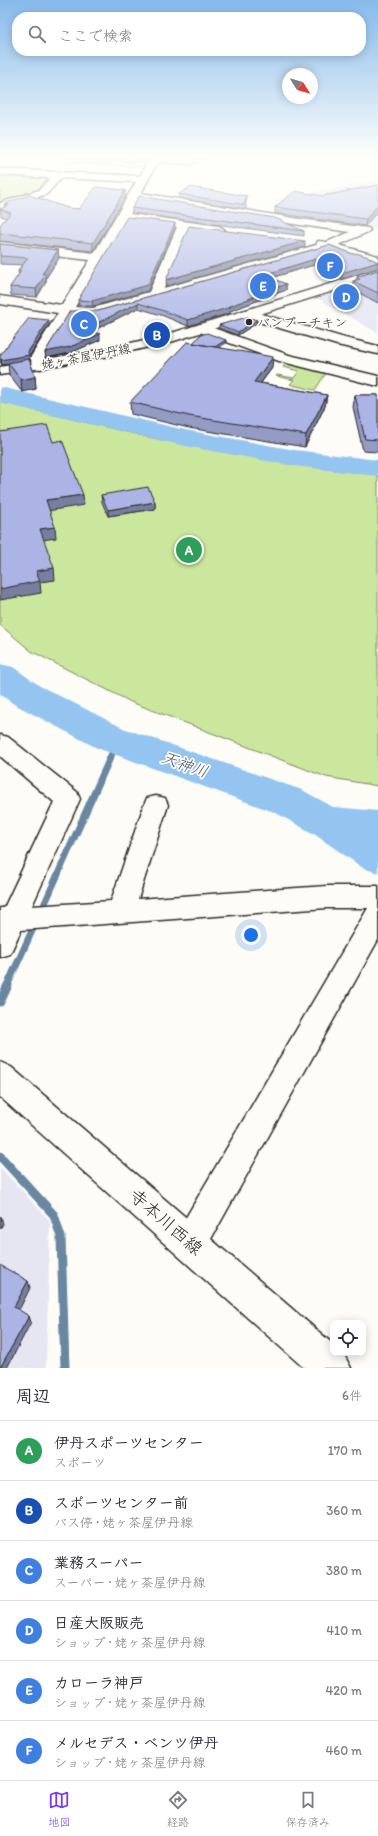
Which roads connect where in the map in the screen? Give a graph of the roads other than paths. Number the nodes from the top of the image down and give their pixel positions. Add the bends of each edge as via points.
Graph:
1 (121, 220) edge
2 (149, 220) edge
3 (226, 220) edge
4 (295, 220) edge
5 (184, 225) junction
6 (216, 230) junction
7 (229, 231) edge
8 (300, 241) edge
9 (329, 245) junction
10 (0, 246) edge
11 (97, 257) junction
12 (242, 258) edge
13 (378, 260) edge
14 (238, 271) junction
15 (378, 273) edge
16 (155, 294) junction
17 (0, 300) edge
18 (66, 310) junction
19 (247, 314) junction
20 (202, 328) junction
21 (378, 350) edge
22 (40, 365) junction
23 (0, 371) edge
24 (378, 381) edge
25 (0, 744) edge
26 (156, 805) dead end
27 (378, 897) edge
28 (123, 912) junction
29 (378, 915) edge
30 (6, 920) edge
31 (0, 945) edge
32 (0, 1077) edge
33 (190, 1243) junction
34 (332, 1368) edge

1 - 11 street
2 - 5 street
3 - 6 street
4 - 9 street via 364,230
5 - 6 street
5 - 16 street
6 - 7 street
8 - 9 street
9 - 13 street
9 - 14 street
10 - 11 street
11 - 18 street
12 - 14 street
14 - 16 street
15 - 19 street, 姥ヶ茶屋伊丹線
16 - 18 street via 93,312
17 - 18 street
18 - 22 street via 37,358
19 - 20 street, 姥ヶ茶屋伊丹線
19 - 21 street
20 - 22 street, 姥ヶ茶屋伊丹線 via 118,350
20 - 24 street via 284,358
22 - 23 street, 姥ヶ茶屋伊丹線
25 - 30 street via 68,799
26 - 28 street via 123,904
27 - 28 street via 327,897
28 - 30 street
29 - 33 street
30 - 31 street
32 - 33 street, 寺本川西線
33 - 34 street, 寺本川西線

